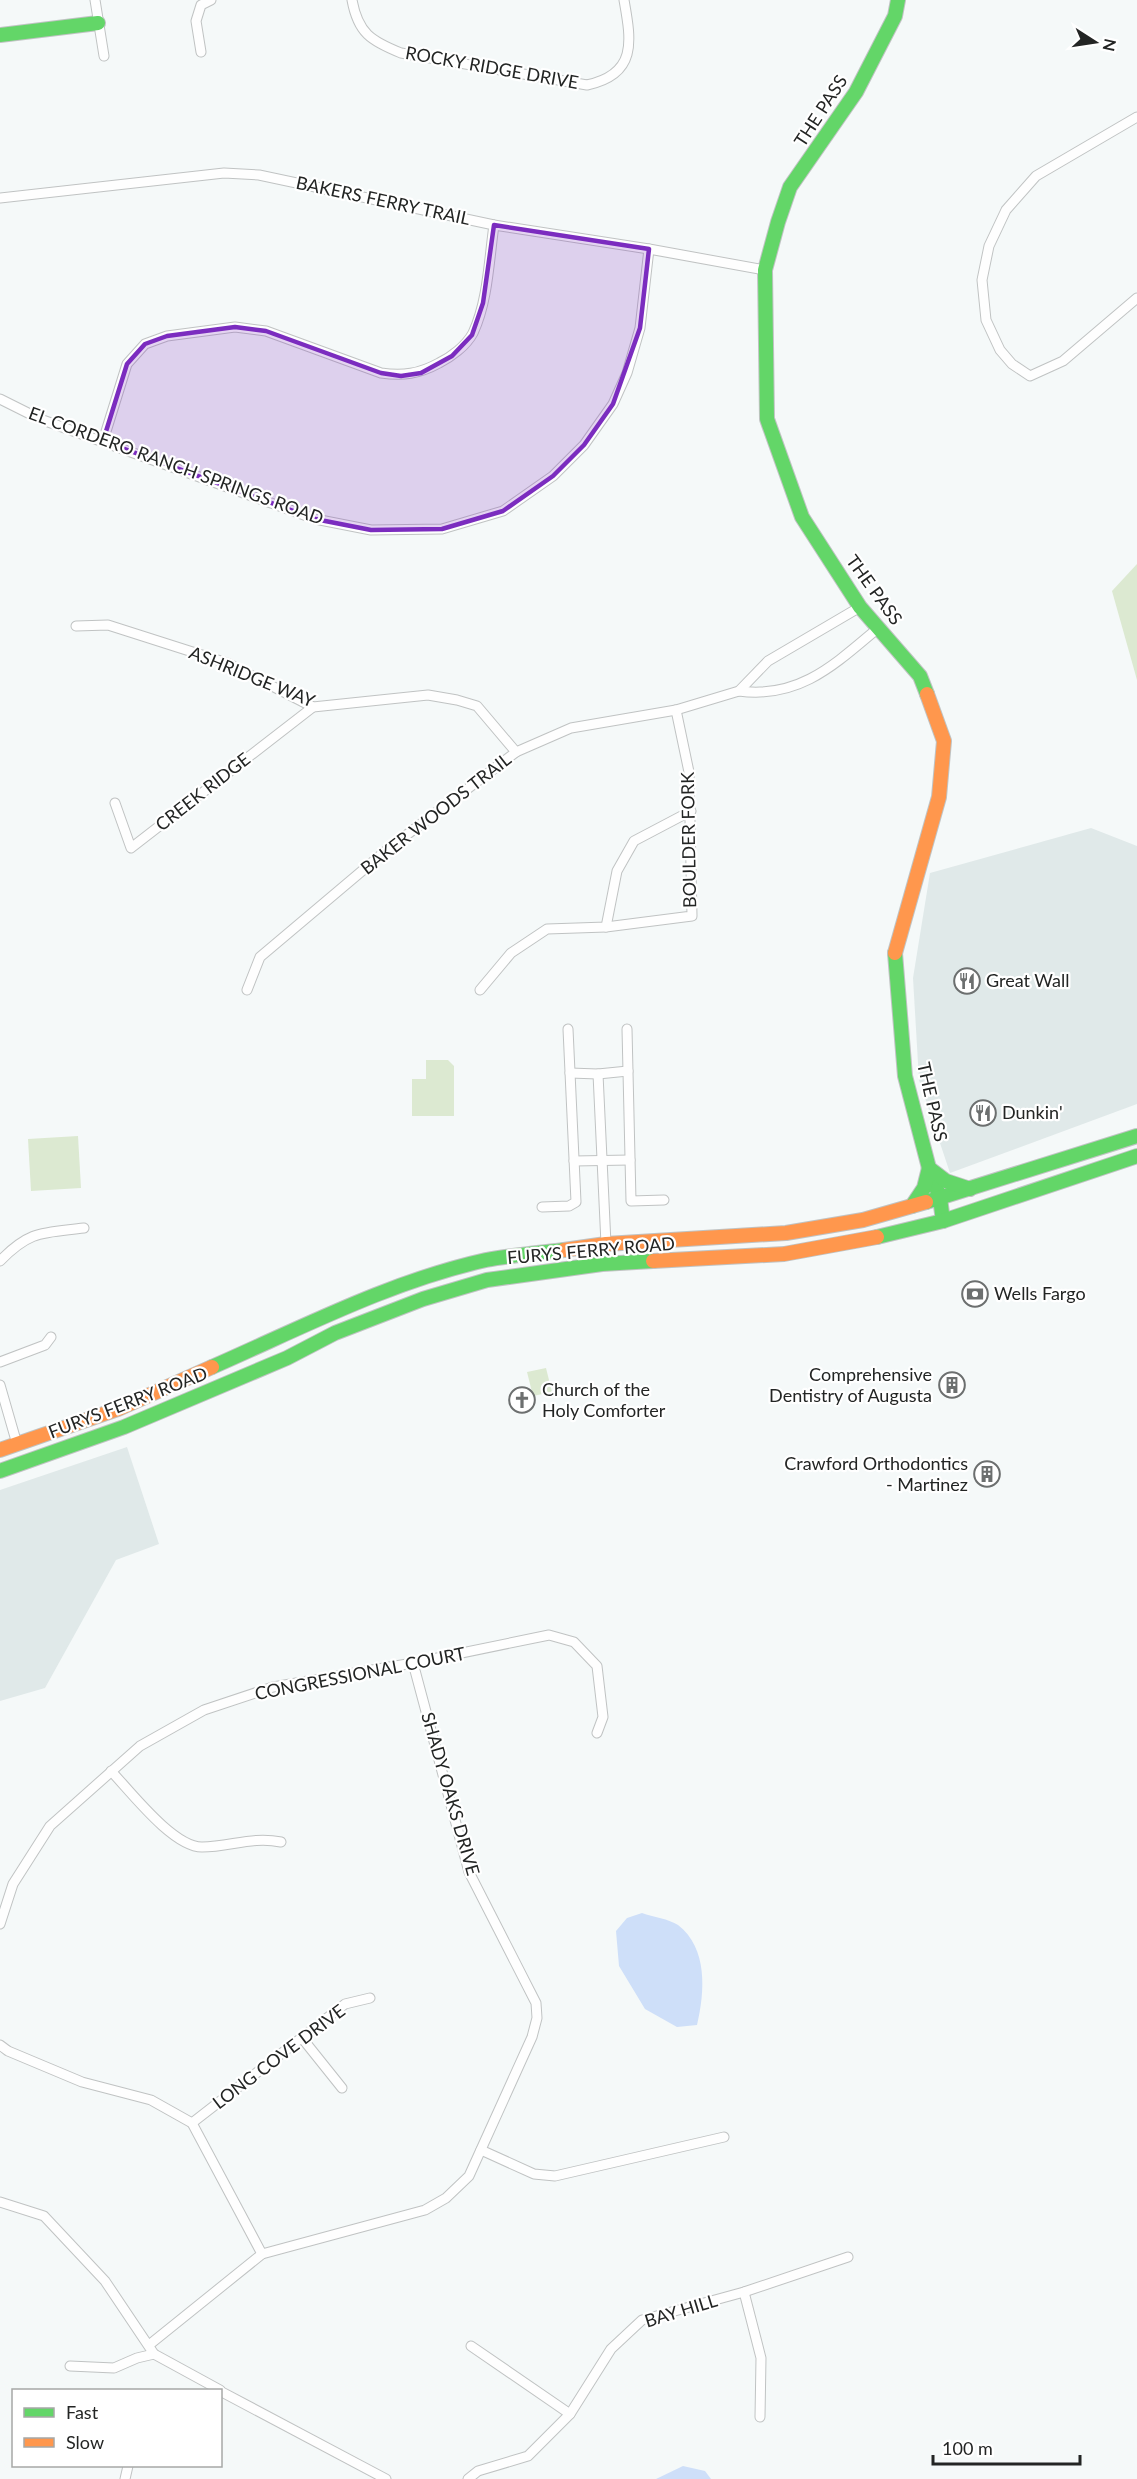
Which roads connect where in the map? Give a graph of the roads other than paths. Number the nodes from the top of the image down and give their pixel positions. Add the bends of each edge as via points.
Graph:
1 (95, 0) edge
2 (211, 0) edge
3 (352, 0) edge
4 (624, 0) edge
5 (898, 0) edge
6 (98, 23) junction
7 (0, 35) edge
8 (201, 52) dead end
9 (104, 56) dead end
10 (1137, 117) edge
11 (0, 198) edge
12 (494, 225) junction
13 (649, 249) junction
14 (765, 270) junction
15 (1137, 298) edge
16 (0, 399) edge
17 (103, 441) junction
18 (860, 608) junction
19 (76, 626) dead end
20 (877, 629) junction
21 (739, 691) junction
22 (313, 706) junction
23 (676, 710) junction
24 (516, 752) junction
25 (115, 803) dead end
26 (691, 811) junction
27 (606, 927) junction
28 (247, 990) dead end
29 (480, 990) dead end
30 (568, 1029) dead end
31 (627, 1029) dead end
32 (628, 1071) junction
33 (570, 1073) junction
34 (598, 1074) junction
35 (1137, 1136) edge
36 (1137, 1156) edge
37 (630, 1160) junction
38 (574, 1161) junction
39 (602, 1161) junction
40 (929, 1168) junction
41 (970, 1189) junction
42 (940, 1198) junction
43 (664, 1200) dead end
44 (912, 1206) junction
45 (542, 1207) dead end
46 (943, 1221) junction
47 (84, 1228) dead end
48 (606, 1244) junction
49 (0, 1261) edge
50 (51, 1337) dead end
51 (0, 1362) edge
52 (0, 1384) edge
53 (17, 1444) junction
54 (0, 1450) edge
55 (0, 1471) edge
56 (413, 1663) junction
57 (597, 1733) dead end
58 (111, 1771) junction
59 (281, 1842) dead end
60 (0, 1924) edge
61 (370, 1998) dead end
62 (302, 2038) junction
63 (0, 2045) edge
64 (342, 2088) dead end
65 (192, 2124) junction
66 (724, 2138) dead end
67 (482, 2150) junction
68 (0, 2202) edge
69 (262, 2254) junction
70 (848, 2257) dead end
71 (744, 2292) junction
72 (149, 2344) junction
73 (471, 2346) dead end
74 (154, 2354) junction
75 (70, 2366) dead end
76 (216, 2389) edge
77 (222, 2392) edge
78 (570, 2414) junction
79 (760, 2417) dead end
80 (386, 2479) edge
81 (468, 2479) edge

1 - 6 street
2 - 8 street via 201,5 196,21
3 - 4 street, ROCKY RIDGE DRIVE via 361,28 378,44 401,53 587,85 602,82 625,62 630,38
5 - 14 main road, THE PASS via 895,16 856,92 790,187
6 - 7 main road
6 - 9 street
10 - 15 street via 1036,176 1006,210 989,246 982,280 986,320 1000,350 1030,376 1064,361
11 - 12 street, BAKERS FERRY TRAIL via 224,173 259,175
12 - 13 street, BAKERS FERRY TRAIL
12 - 17 street via 483,303 472,335 452,356 421,373 401,376 381,373 266,331 236,327 166,336 145,344 127,364
13 - 14 street, BAKERS FERRY TRAIL
13 - 17 street, EL CORDERO RANCH SPRINGS ROAD via 640,328 613,404 584,445 553,476 503,511 442,529 371,530 315,519
14 - 18 main road, THE PASS via 767,419 802,517
16 - 17 street, EL CORDERO RANCH SPRINGS ROAD via 40,419
18 - 20 main road, THE PASS
18 - 21 street, BAKER WOODS TRAIL via 768,661
19 - 22 street, ASHRIDGE WAY via 108,625 227,663
20 - 21 street, BAKER WOODS TRAIL via 837,663 799,685 771,693
20 - 40 main road, THE PASS via 920,676 944,741 939,797 896,948 905,1076
21 - 23 street, BAKER WOODS TRAIL
22 - 24 street, ASHRIDGE WAY via 428,695 457,700 477,706
22 - 25 street, CREEK RIDGE via 131,848
23 - 24 street, BAKER WOODS TRAIL via 571,728
23 - 26 street, BOULDER FORK via 689,772
24 - 28 street, BAKER WOODS TRAIL via 388,849 260,957
26 - 27 street via 634,841 617,871
26 - 27 street, BOULDER FORK via 692,916
27 - 29 street, BOULDER FORK via 547,929 511,953
30 - 33 street
31 - 32 street
32 - 34 street
32 - 37 street
33 - 34 street
33 - 38 street
34 - 39 street
35 - 41 main road, FURYS FERRY ROAD
36 - 46 main road, FURYS FERRY ROAD
37 - 39 street
37 - 43 street via 631,1201
38 - 39 street
38 - 45 street via 576,1202
39 - 48 street
40 - 41 main road via 946,1181
40 - 42 main road, THE PASS
40 - 44 main road via 927,1185
41 - 42 main road, FURYS FERRY ROAD
42 - 44 main road, FURYS FERRY ROAD
42 - 46 main road, THE PASS
44 - 48 main road, FURYS FERRY ROAD via 863,1220 786,1233
46 - 55 main road, FURYS FERRY ROAD via 784,1254 602,1264 487,1280 401,1307 124,1427
47 - 49 street via 34,1234 14,1246
48 - 53 main road, FURYS FERRY ROAD via 487,1260 420,1279 118,1409
50 - 51 street via 45,1345
52 - 53 street
53 - 54 main road, FURYS FERRY ROAD
56 - 57 street, CONGRESSIONAL COURT via 549,1635 574,1642 597,1666 603,1717
56 - 58 street, CONGRESSIONAL COURT via 273,1688 204,1710 140,1746
56 - 67 street, SHADY OAKS DRIVE via 469,1872 536,2003 532,2037
58 - 59 street via 176,1838 200,1848 264,1838
58 - 60 street, CONGRESSIONAL COURT via 50,1826 13,1884
61 - 62 street, LONG COVE DRIVE via 345,2004
62 - 64 street
62 - 65 street, LONG COVE DRIVE
63 - 65 street via 82,2082 151,2100
65 - 69 street
66 - 67 street via 555,2176 534,2174
67 - 69 street, SHADY OAKS DRIVE via 470,2176 446,2198 425,2210
68 - 72 street via 44,2216 105,2281
69 - 72 street, SHADY OAKS DRIVE
70 - 71 street, BAY HILL
71 - 78 street, BAY HILL via 642,2319 611,2349
71 - 79 street via 761,2358
72 - 74 street
73 - 78 street
74 - 75 street via 114,2368
74 - 76 street
77 - 80 street
78 - 81 street, BAY HILL via 528,2456 478,2471

